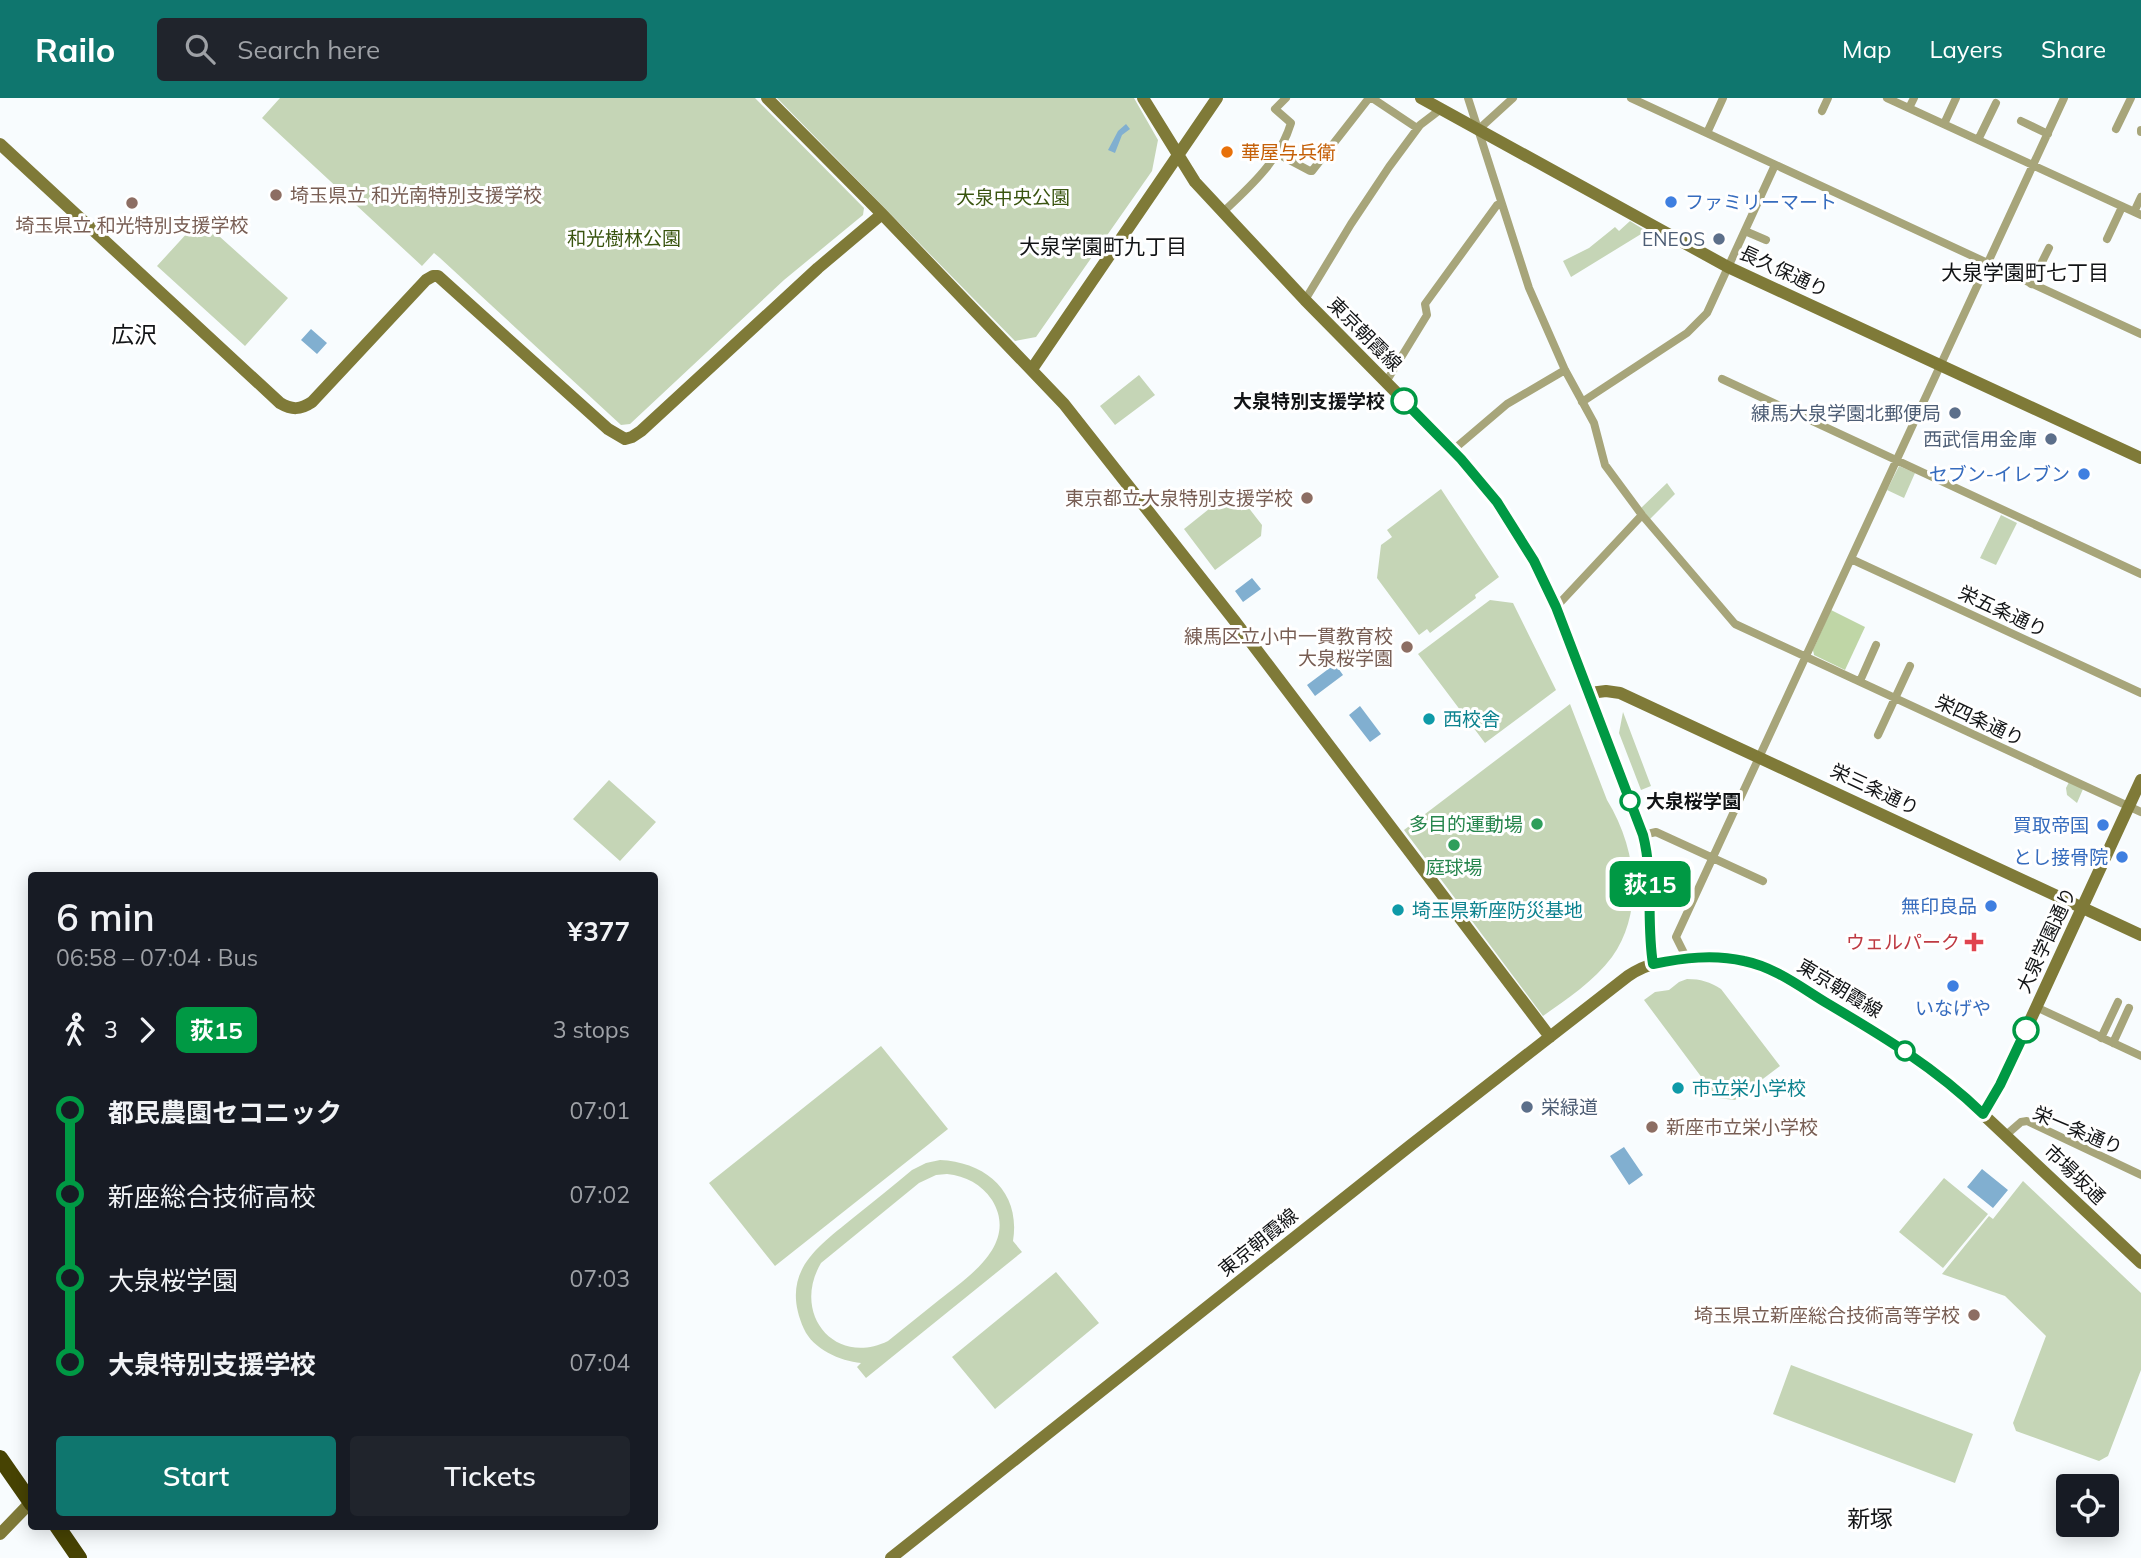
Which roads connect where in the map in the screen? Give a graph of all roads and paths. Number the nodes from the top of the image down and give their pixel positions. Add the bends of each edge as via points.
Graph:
1 (767, 98) edge
2 (1143, 98) edge
3 (1217, 98) edge
4 (1286, 98) edge
5 (1370, 98) edge
6 (1421, 98) edge
7 (1468, 98) edge
8 (1513, 98) edge
9 (1631, 98) edge
10 (1723, 98) edge
11 (1828, 98) edge
12 (1887, 98) edge
13 (1914, 98) edge
14 (1956, 98) edge
15 (2064, 98) edge
16 (2131, 98) edge
17 (1996, 103) dead end
18 (1909, 108) junction
19 (1441, 109) junction
20 (1822, 111) dead end
21 (2021, 121) dead end
22 (1944, 124) junction
23 (1417, 128) junction
24 (1479, 129) junction
25 (2116, 129) dead end
26 (1707, 133) junction
27 (2048, 134) junction
28 (1978, 140) junction
29 (0, 144) edge
30 (1278, 153) junction
31 (1178, 157) junction
32 (1775, 165) junction
33 (2033, 165) junction
34 (2141, 197) edge
35 (1501, 203) junction
36 (2122, 207) junction
37 (1222, 213) junction
38 (882, 214) junction
39 (2138, 214) edge
40 (1745, 231) junction
41 (2108, 239) dead end
42 (1766, 240) dead end
43 (2049, 247) dead end
44 (1988, 263) junction
45 (1728, 267) junction
46 (2031, 284) junction
47 (1305, 300) junction
48 (2141, 334) edge
49 (1941, 366) junction
50 (1032, 369) junction
51 (1565, 370) junction
52 (1722, 379) dead end
53 (1386, 382) junction
54 (1582, 402) junction
55 (1453, 450) junction
56 (2141, 458) edge
57 (1896, 460) junction
58 (1642, 515) junction
59 (1851, 559) junction
60 (2141, 573) edge
61 (1556, 607) junction
62 (1877, 645) dead end
63 (1806, 657) junction
64 (1910, 666) dead end
65 (1860, 681) junction
66 (1590, 693) junction
67 (2141, 693) edge
68 (1895, 698) junction
69 (1878, 735) dead end
70 (1759, 757) junction
71 (2141, 780) edge
72 (2135, 809) edge
73 (1643, 835) junction
74 (1713, 857) junction
75 (1763, 881) dead end
76 (2083, 907) junction
77 (2141, 935) edge
78 (1687, 959) junction
79 (1653, 964) junction
80 (2118, 1002) dead end
81 (2036, 1007) junction
82 (2129, 1008) dead end
83 (1550, 1037) junction
84 (2101, 1038) junction
85 (2113, 1043) junction
86 (2140, 1053) edge
87 (1983, 1114) junction
88 (2006, 1135) junction
89 (2141, 1175) edge
90 (2141, 1264) edge
91 (0, 1443) edge
92 (0, 1458) edge
93 (28, 1494) edge
94 (28, 1495) edge
95 (28, 1502) edge
96 (50, 1530) edge
97 (60, 1530) edge
98 (0, 1534) edge
99 (68, 1558) edge
100 (79, 1558) edge
101 (891, 1558) edge

1 - 38 street
2 - 31 street, 東京朝霞線
3 - 31 street
4 - 30 street via 1275,109 1292,125
5 - 23 street
5 - 30 street via 1312,171
6 - 19 street, 長久保通り
7 - 24 street, 栄四条通り
8 - 24 street
9 - 26 street
10 - 26 street
11 - 20 street
12 - 18 street
13 - 18 street
14 - 22 street
15 - 27 street
16 - 25 street
17 - 28 street
18 - 22 street
19 - 23 street
19 - 24 street, 長久保通り
21 - 27 street
22 - 28 street
23 - 47 street
24 - 35 street, 栄四条通り
24 - 45 street, 長久保通り
26 - 32 street
27 - 33 street
28 - 33 street
29 - 38 street via 289,408 313,402 426,280 438,276 608,429 625,439 641,430
30 - 37 street
31 - 37 street, 東京朝霞線
31 - 50 street
32 - 40 street
32 - 44 street
33 - 36 street
33 - 44 street
34 - 39 street
35 - 51 street, 栄四条通り
35 - 53 street via 1425,304 1427,315
36 - 39 street
36 - 41 street
37 - 47 street, 東京朝霞線
38 - 50 street
40 - 42 street
40 - 45 street
43 - 46 street
44 - 46 street
44 - 49 street
45 - 49 street, 長久保通り
45 - 54 street via 1707,313 1687,333
46 - 48 street
47 - 53 street, 東京朝霞線
49 - 56 street, 長久保通り
49 - 57 street
50 - 83 street via 1225,609
51 - 54 street, 栄四条通り
51 - 55 street via 1507,404
52 - 57 street
53 - 55 street, 東京朝霞線
54 - 58 street, 栄四条通り via 1594,423 1605,464
55 - 61 street, 東京朝霞線 via 1497,502
57 - 59 street
57 - 60 street
58 - 61 street
58 - 63 street, 栄四条通り via 1735,624
59 - 63 street
59 - 67 street, 栄五条通り
61 - 66 street, 東京朝霞線
62 - 65 street
63 - 65 street, 栄四条通り
63 - 70 street
64 - 68 street
65 - 68 street, 栄四条通り
66 - 70 street, 栄三条通り via 1617,692
66 - 73 street, 東京朝霞線
68 - 69 street
68 - 72 street, 栄四条通り
70 - 74 street
70 - 76 street, 栄三条通り
71 - 72 street, 大泉学園通り
72 - 76 street, 大泉学園通り
73 - 74 street via 1656,832
73 - 79 street, 東京朝霞線 via 1651,886
74 - 75 street
74 - 78 street via 1676,937
76 - 77 street, 栄三条通り
76 - 81 street, 大泉学園通り
78 - 79 street, 東京朝霞線
78 - 87 street, 東京朝霞線 via 1723,957 1770,969 1901,1048
79 - 83 street, 東京朝霞線 via 1636,970
80 - 84 street
81 - 84 street
81 - 87 street, 大泉学園通り
82 - 85 street
83 - 101 street, 東京朝霞線
84 - 85 street
85 - 86 street
87 - 88 street, 市場坂通
88 - 89 street, 栄一条通り via 2027,1121
88 - 90 street, 市場坂通
91 - 93 highway
92 - 94 highway
95 - 98 street
96 - 99 highway
97 - 100 highway

